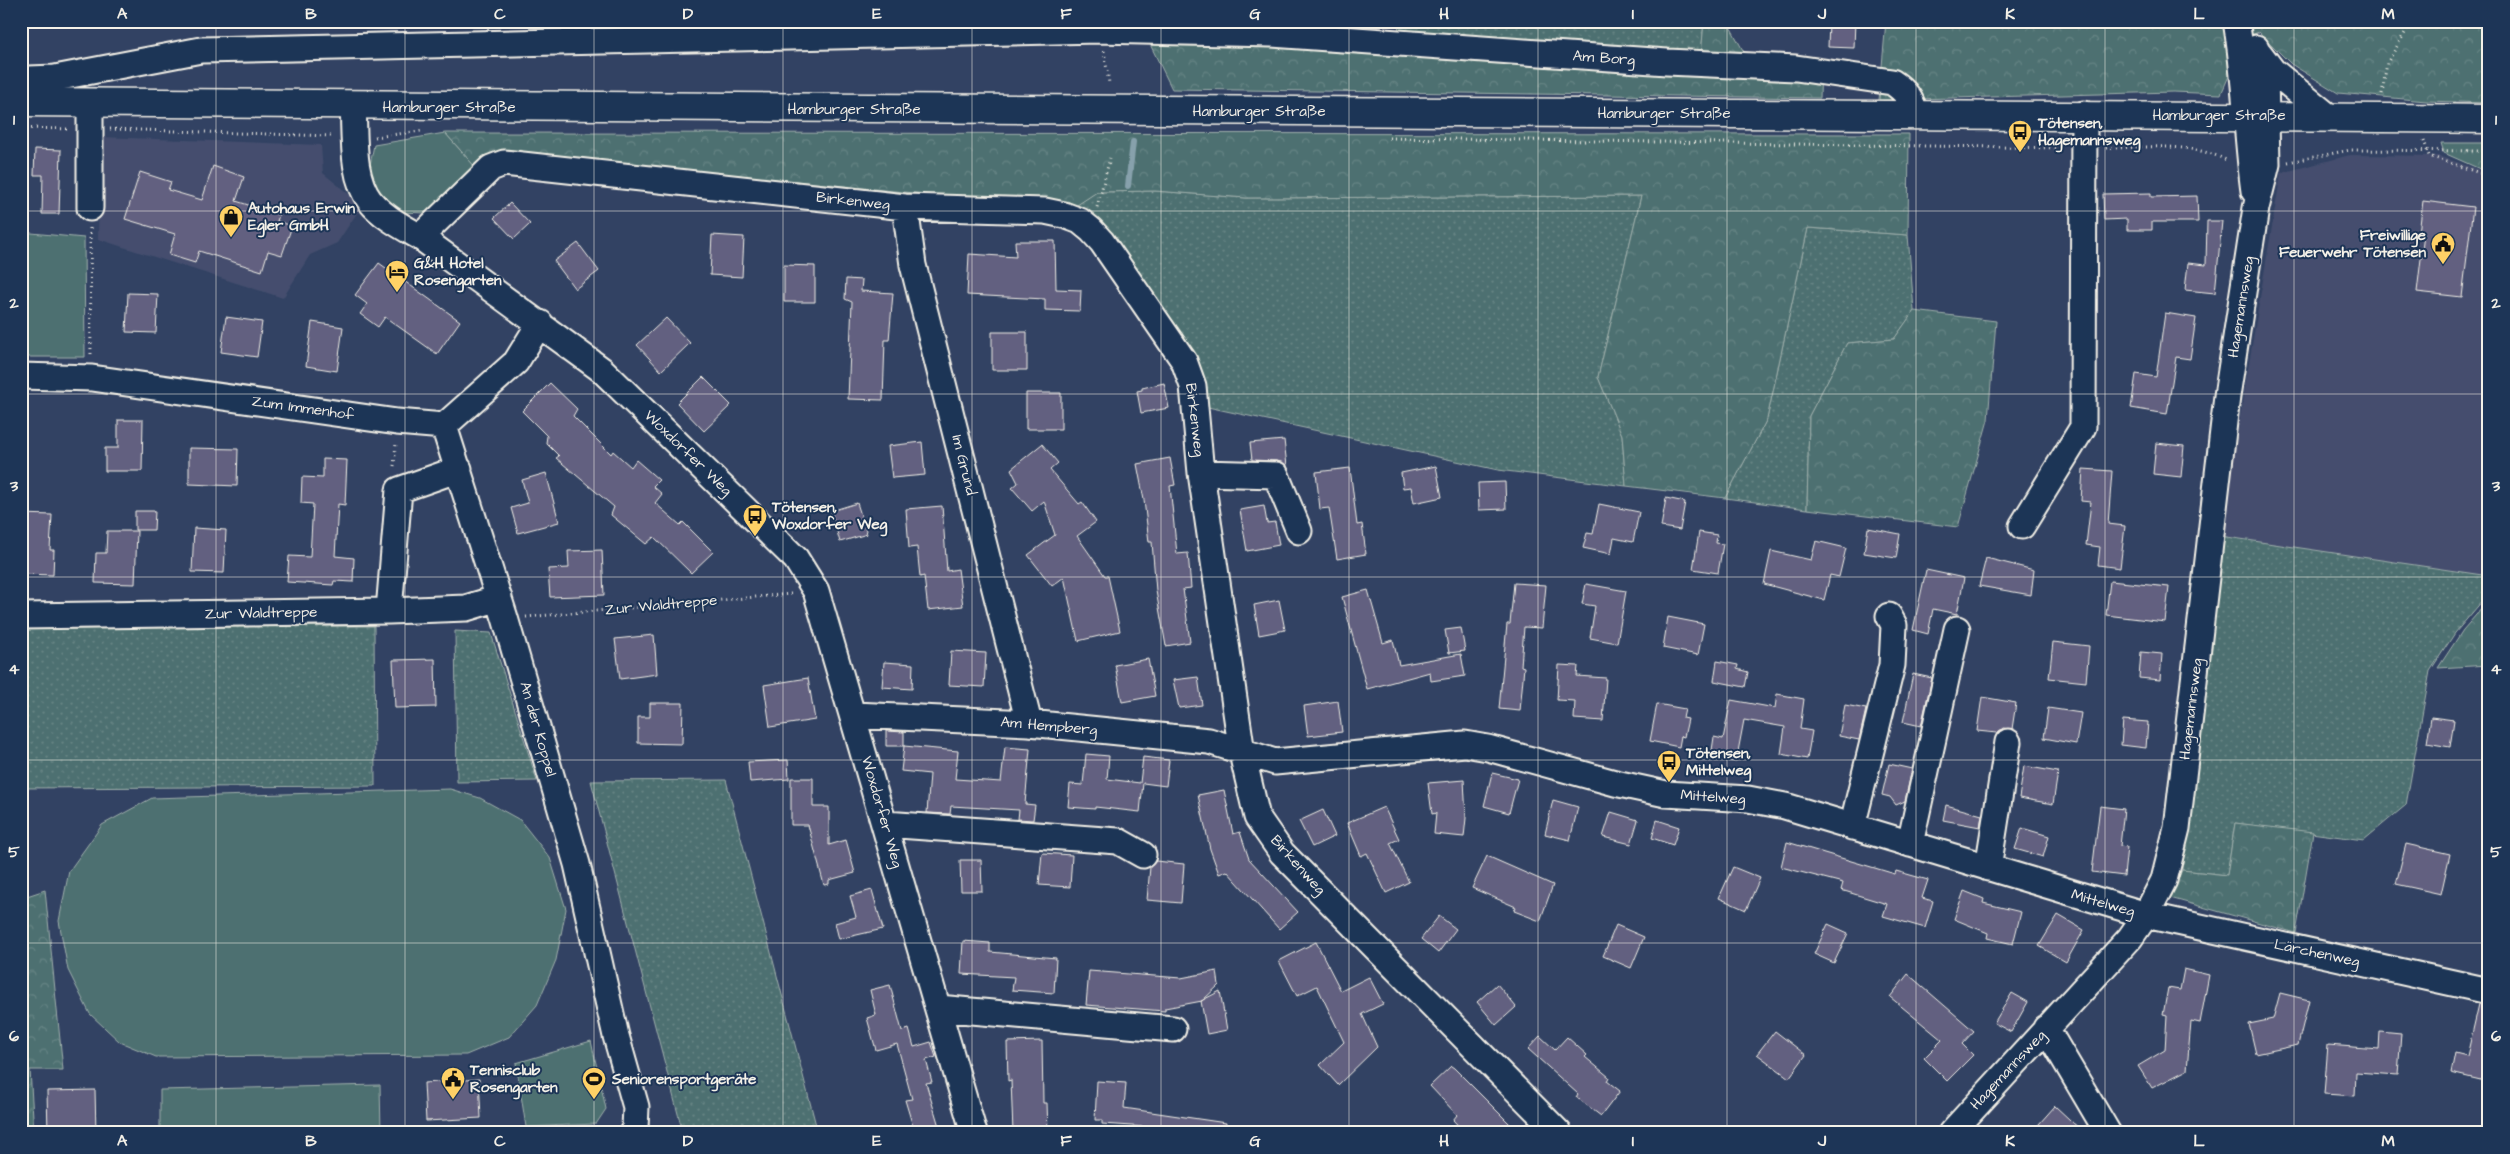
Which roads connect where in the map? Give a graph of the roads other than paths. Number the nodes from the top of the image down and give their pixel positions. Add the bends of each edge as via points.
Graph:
1 (2237, 21) edge
2 (1097, 26) edge
3 (1273, 28) edge
4 (257, 48) joint
5 (2256, 48) junction
6 (25, 102) edge
7 (353, 106) junction
8 (2084, 114) junction
9 (1916, 115) junction
10 (2256, 115) junction
11 (90, 116) junction
12 (2328, 116) junction
13 (2489, 119) edge
14 (905, 207) junction
15 (90, 208) road end
16 (420, 237) junction
17 (540, 323) junction
18 (21, 376) edge
19 (444, 426) junction
20 (459, 469) junction
21 (1202, 472) junction
22 (2022, 526) dead end
23 (1299, 531) dead end
24 (502, 608) junction
25 (389, 611) junction
26 (21, 616) edge
27 (1889, 616) dead end
28 (1957, 629) dead end
29 (854, 715) junction
30 (1029, 723) junction
31 (2008, 742) dead end
32 (1242, 753) junction
33 (885, 824) junction
34 (1852, 827) junction
35 (1910, 844) junction
36 (1143, 854) dead end
37 (1988, 868) junction
38 (2146, 915) junction
39 (2489, 991) edge
40 (938, 1008) junction
41 (2046, 1028) junction
42 (1173, 1029) dead end
43 (632, 1133) edge
44 (974, 1133) edge
45 (1558, 1133) edge
46 (1951, 1133) edge
47 (2108, 1133) edge

1 - 5 street
1 - 10 street
2 - 3 street, Am Borg
2 - 4 street, Am Borg
3 - 9 street, Am Borg via 1666,62 1796,68 1892,82 1911,98
4 - 6 street, Hamburger Straße via 201,50 54,78 29,79
5 - 10 street via 2265,75
5 - 12 street via 2273,71
6 - 11 main road, Hamburger Straße
7 - 9 main road, Hamburger Straße
7 - 11 main road, Hamburger Straße
7 - 16 street, Woxdorfer Weg via 357,171 369,200 388,218
8 - 9 main road, Hamburger Straße
8 - 10 main road, Hamburger Straße
8 - 22 street via 2083,427
10 - 12 main road, Hamburger Straße
10 - 38 street, Hagemannsweg via 2256,208 2227,396 2177,828 2164,880
11 - 15 street
12 - 13 main road, Hamburger Straße
14 - 16 street, Birkenweg via 504,163 491,168
14 - 21 street, Birkenweg via 1045,211 1072,218 1091,230 1184,362 1193,386
14 - 30 street, Im Grund via 913,265
16 - 17 street, Woxdorfer Weg
17 - 19 street via 516,362
17 - 29 street, Woxdorfer Weg via 602,370 796,558 816,591
18 - 19 street, Zum Immenhof via 92,378
19 - 20 street, An der Koppel
20 - 24 street, An der Koppel
20 - 25 street via 399,490
21 - 23 street via 1276,474
21 - 32 street, Birkenweg
24 - 25 street, Zur Waldtreppe
24 - 43 street, An der Koppel via 577,864 616,1036 636,1107
25 - 26 street, Zur Waldtreppe
27 - 34 street via 1894,624 1892,665
28 - 35 street
29 - 30 street, Am Hempberg
29 - 33 street, Woxdorfer Weg
30 - 32 street, Am Hempberg via 1209,741
31 - 37 street
32 - 34 street, Mittelweg via 1275,762 1465,744 1666,794 1748,799 1785,806
32 - 45 street, Birkenweg via 1258,817 1282,853
33 - 36 street via 1118,841
33 - 40 street, Woxdorfer Weg
34 - 35 street, Mittelweg
35 - 37 street, Mittelweg
37 - 38 street, Mittelweg
38 - 39 street, Lärchenweg
38 - 41 street, Hagemannsweg via 2130,938
40 - 42 street
40 - 44 street, Woxdorfer Weg
41 - 46 street, Hagemannsweg
41 - 47 street

